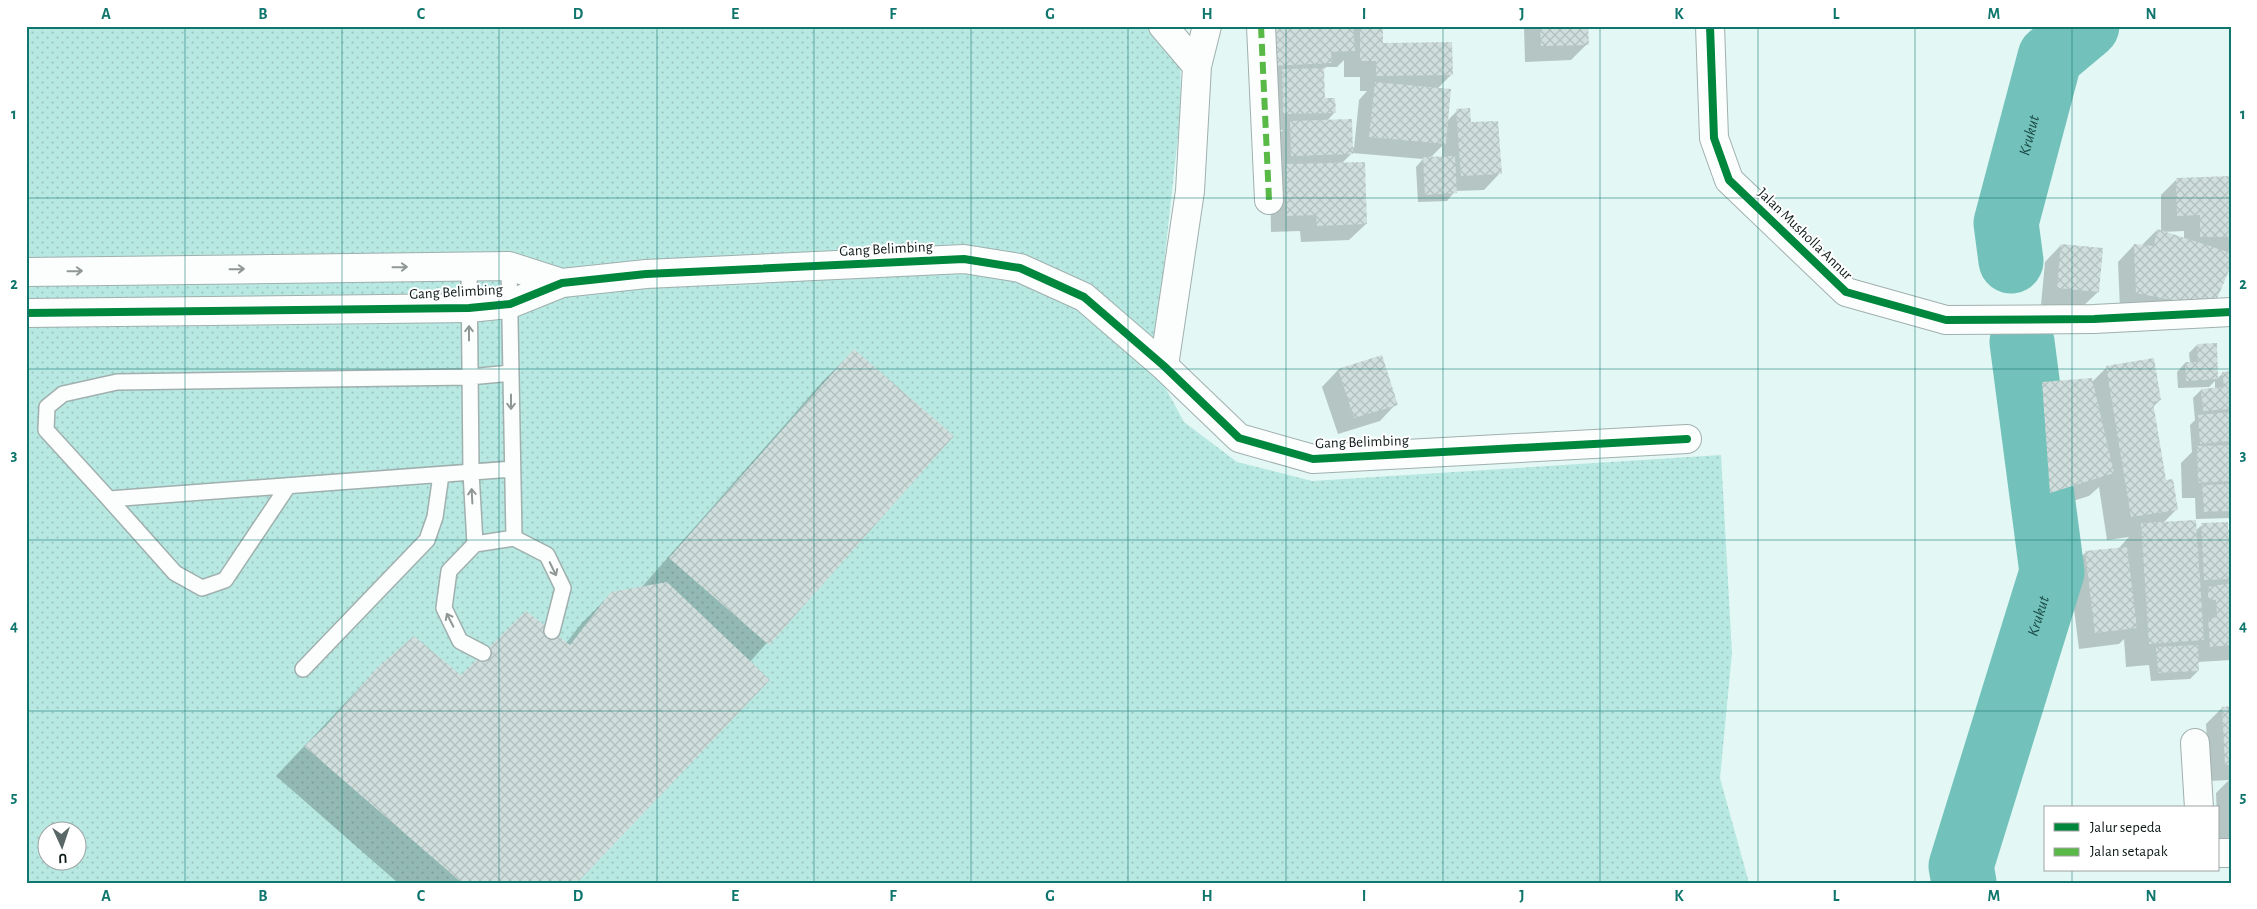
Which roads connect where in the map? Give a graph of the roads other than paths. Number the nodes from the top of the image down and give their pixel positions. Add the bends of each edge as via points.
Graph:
1 (1163, 26) edge
2 (1207, 26) edge
3 (1261, 26) edge
4 (1710, 26) edge
5 (1197, 66) junction
6 (1269, 200) dead end
7 (469, 266) junction
8 (509, 266) junction
9 (26, 272) edge
10 (562, 283) junction
11 (510, 304) junction
12 (469, 308) junction
13 (2231, 312) edge
14 (26, 313) edge
15 (1164, 366) junction
16 (511, 372) junction
17 (469, 377) junction
18 (1687, 439) dead end
19 (512, 469) junction
20 (471, 472) junction
21 (441, 475) junction
22 (288, 486) junction
23 (109, 499) junction
24 (514, 538) junction
25 (475, 544) junction
26 (552, 631) dead end
27 (483, 653) dead end
28 (304, 670) dead end
29 (2195, 743) dead end
30 (2199, 806) edge

1 - 5 street
2 - 5 street
3 - 6 street
4 - 13 street, Jalan Musholla Annur via 1714,138 1730,180 1846,292 1946,320 2094,319
5 - 15 street via 1190,191
7 - 8 street, Gang Belimbing
9 -> 7 street, Gang Belimbing
7 - 12 lane
8 - 10 street, Gang Belimbing
8 - 11 lane
10 - 11 street, Gang Belimbing
10 - 15 street, Gang Belimbing via 646,274 964,259 1020,268 1084,296
11 - 12 street, Gang Belimbing
11 - 16 lane
12 - 14 street, Gang Belimbing
17 -> 12 lane
15 - 18 street, Gang Belimbing via 1240,438 1313,459
16 - 17 lane
16 -> 19 lane
17 - 20 lane
17 - 23 lane via 117,382 63,394 47,407 46,430
19 - 20 lane
19 - 24 lane
20 - 21 lane
25 -> 20 lane
21 - 22 lane
21 - 28 lane via 435,517 427,540
22 - 23 lane
22 - 23 lane via 225,580 202,588 175,573
24 - 25 lane
24 -> 26 lane via 547,555 563,588
27 -> 25 lane via 460,641 444,608 449,571
29 - 30 street

